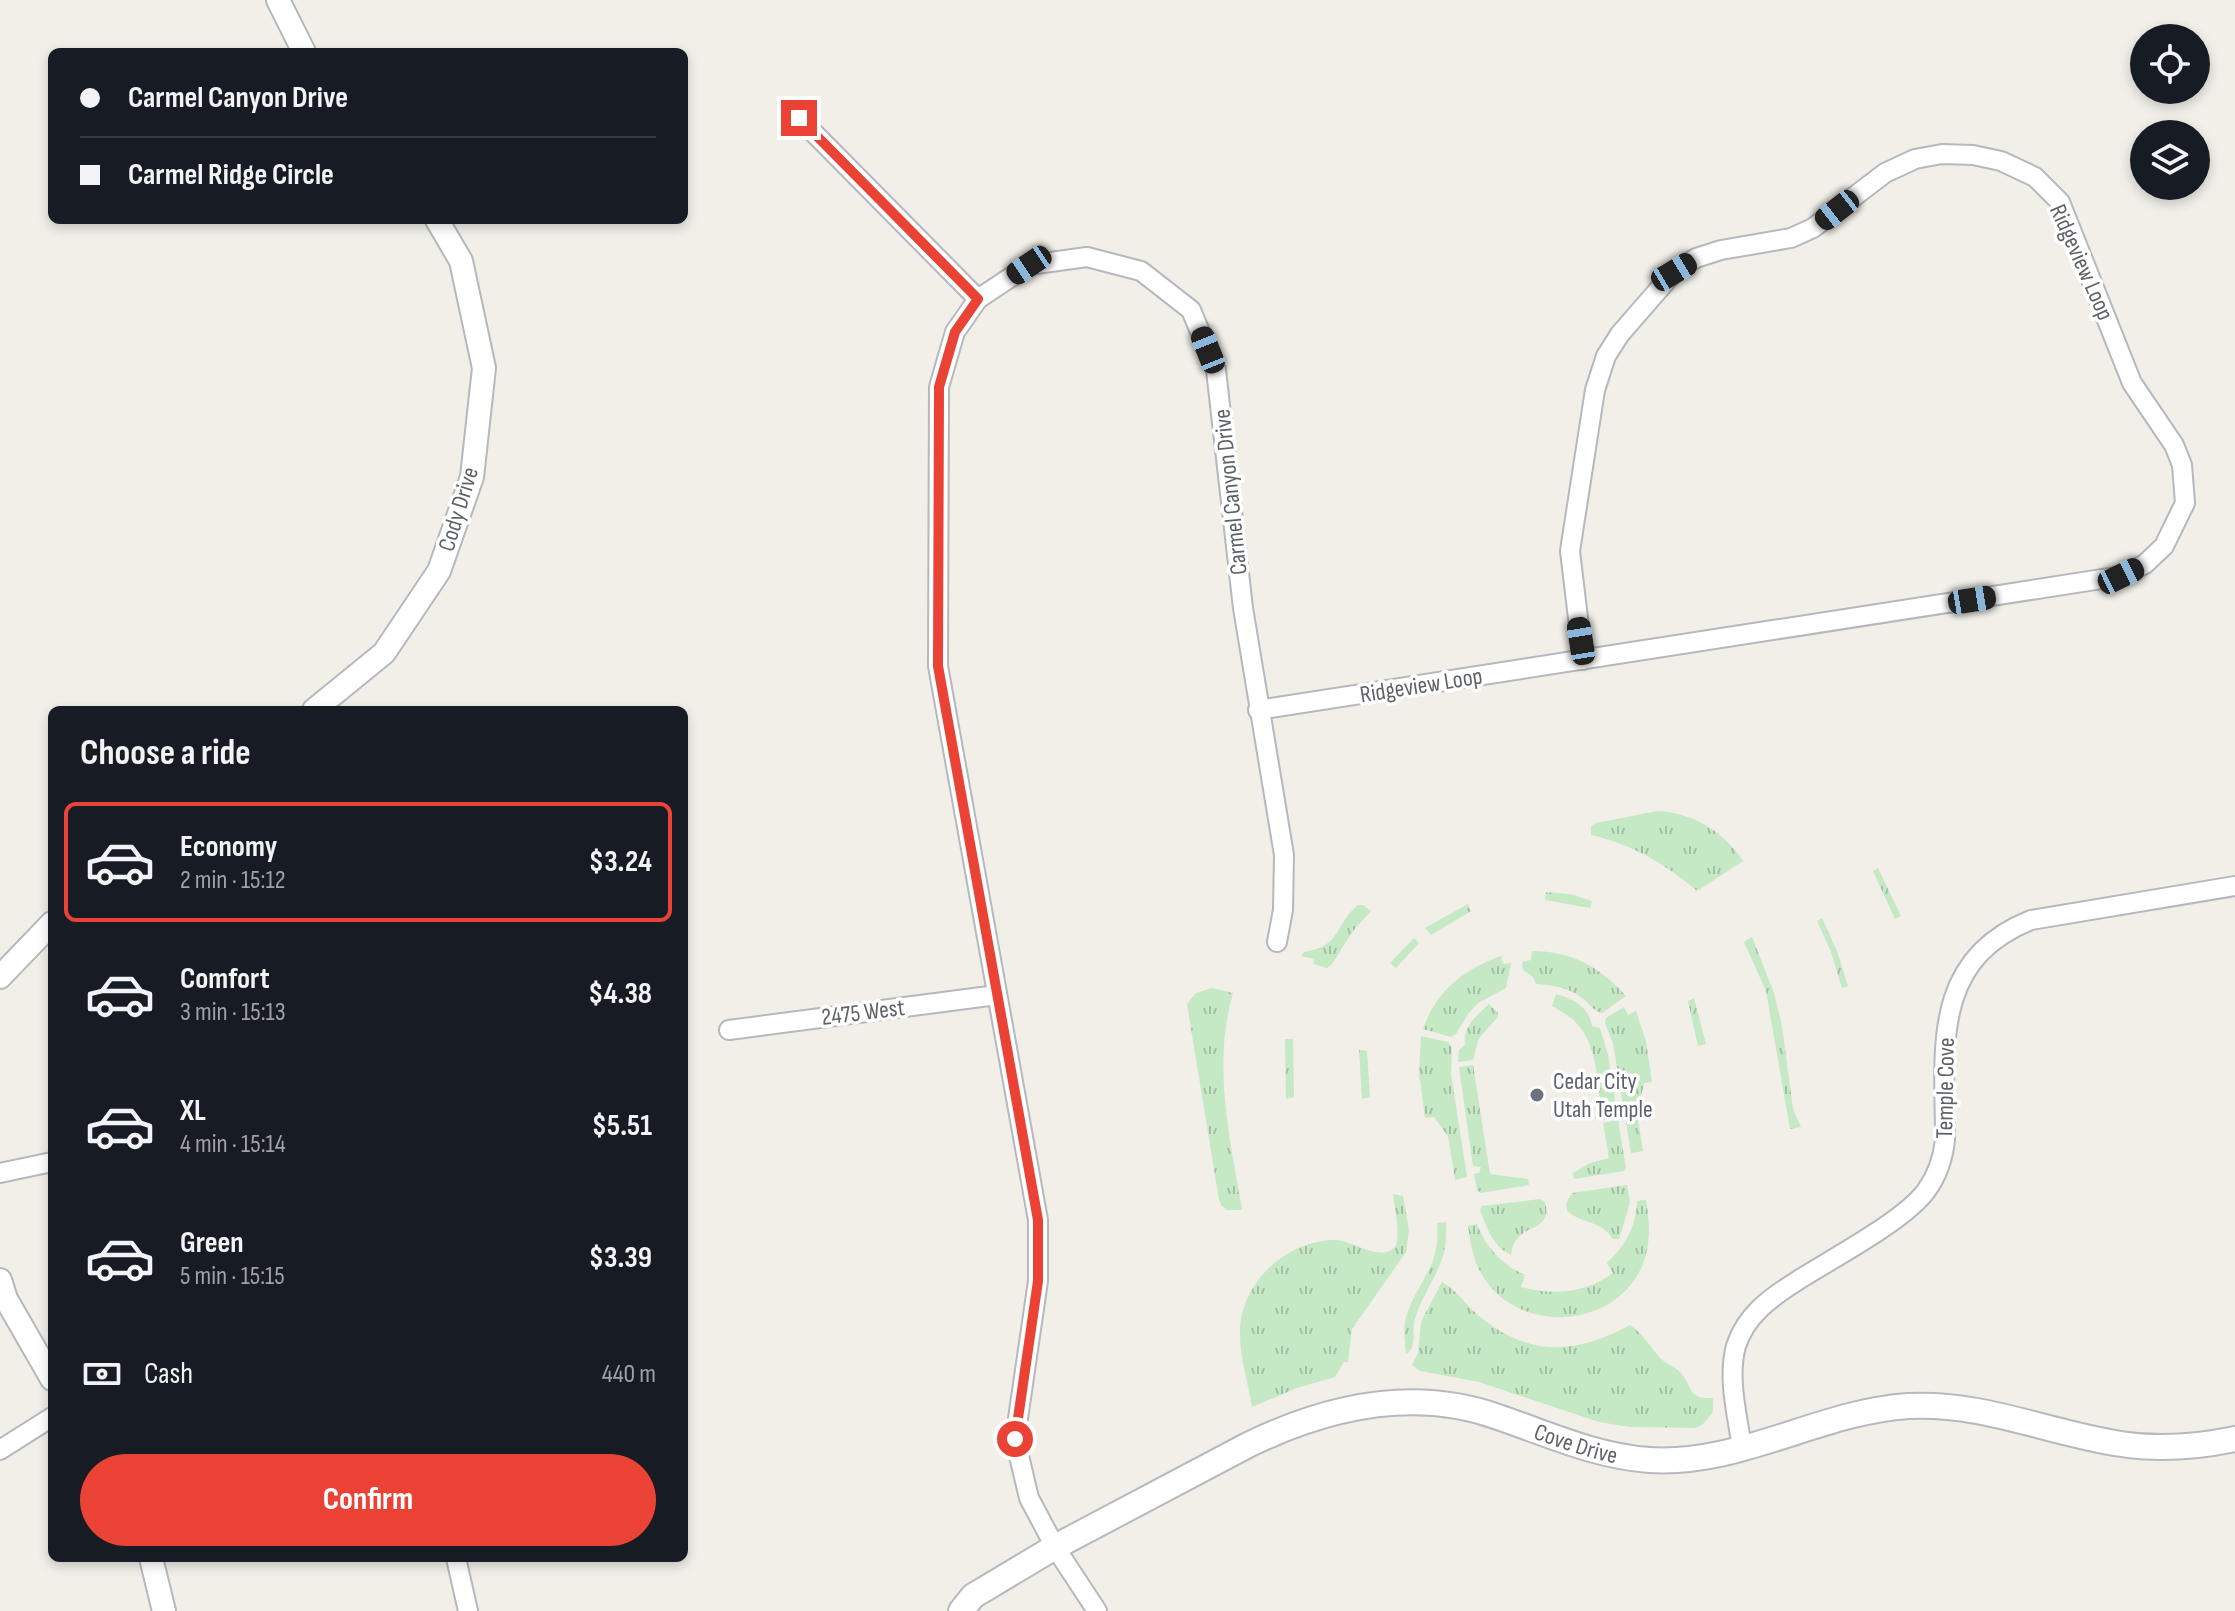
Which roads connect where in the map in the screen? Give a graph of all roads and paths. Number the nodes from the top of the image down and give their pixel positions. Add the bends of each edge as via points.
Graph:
1 (278, 0) edge
2 (302, 48) edge
3 (799, 118) dead end
4 (439, 224) edge
5 (978, 299) junction
6 (1583, 660) junction
7 (319, 706) edge
8 (1258, 710) junction
9 (2235, 886) edge
10 (48, 927) edge
11 (1277, 942) dead end
12 (3, 970) edge
13 (997, 995) junction
14 (729, 1030) dead end
15 (48, 1163) edge
16 (0, 1173) edge
17 (0, 1280) edge
18 (48, 1372) edge
19 (48, 1420) edge
20 (2235, 1439) edge
21 (1742, 1449) junction
22 (0, 1450) edge
23 (1055, 1547) junction
24 (152, 1562) edge
25 (457, 1562) edge
26 (164, 1611) edge
27 (468, 1611) edge
28 (961, 1611) edge
29 (1097, 1611) edge

1 - 2 street
3 - 5 street
4 - 7 street, Cody Drive via 461,261 484,368 472,477 439,571 384,653
5 - 8 street, Carmel Canyon Drive via 1029,265 1087,257 1141,271 1191,310 1216,370
5 - 13 street, Carmel Canyon Drive via 955,332 939,387 938,666
6 - 6 street, Ridgeview Loop via 2121,576 2164,546 2185,503 2182,465 2132,383 2060,202 2035,177 1973,155 1915,159 1885,173 1813,228 1791,238 1721,250 1674,272 1620,334 1595,390 1570,551
6 - 8 street, Ridgeview Loop
8 - 11 street, Carmel Canyon Drive via 1284,855
9 - 21 street, Temple Cove via 2031,920 2001,934 1973,959 1948,1013 1945,1140 1934,1179 1909,1209 1770,1298 1750,1319 1733,1364
10 - 12 street
13 - 14 street, 2475 West
13 - 23 street, Carmel Canyon Drive via 1038,1220 1038,1281 1015,1439 1029,1498
15 - 16 street
17 - 18 street
19 - 22 street
20 - 21 main road, Cove Drive via 2144,1446 1984,1411 1919,1406 1858,1414
21 - 23 main road, Cove Drive via 1673,1460 1622,1457 1470,1408 1416,1401 1376,1405 1273,1433
23 - 28 main road, Cove Drive via 973,1596
23 - 29 street, Carmel Canyon Drive
24 - 26 street
25 - 27 street

